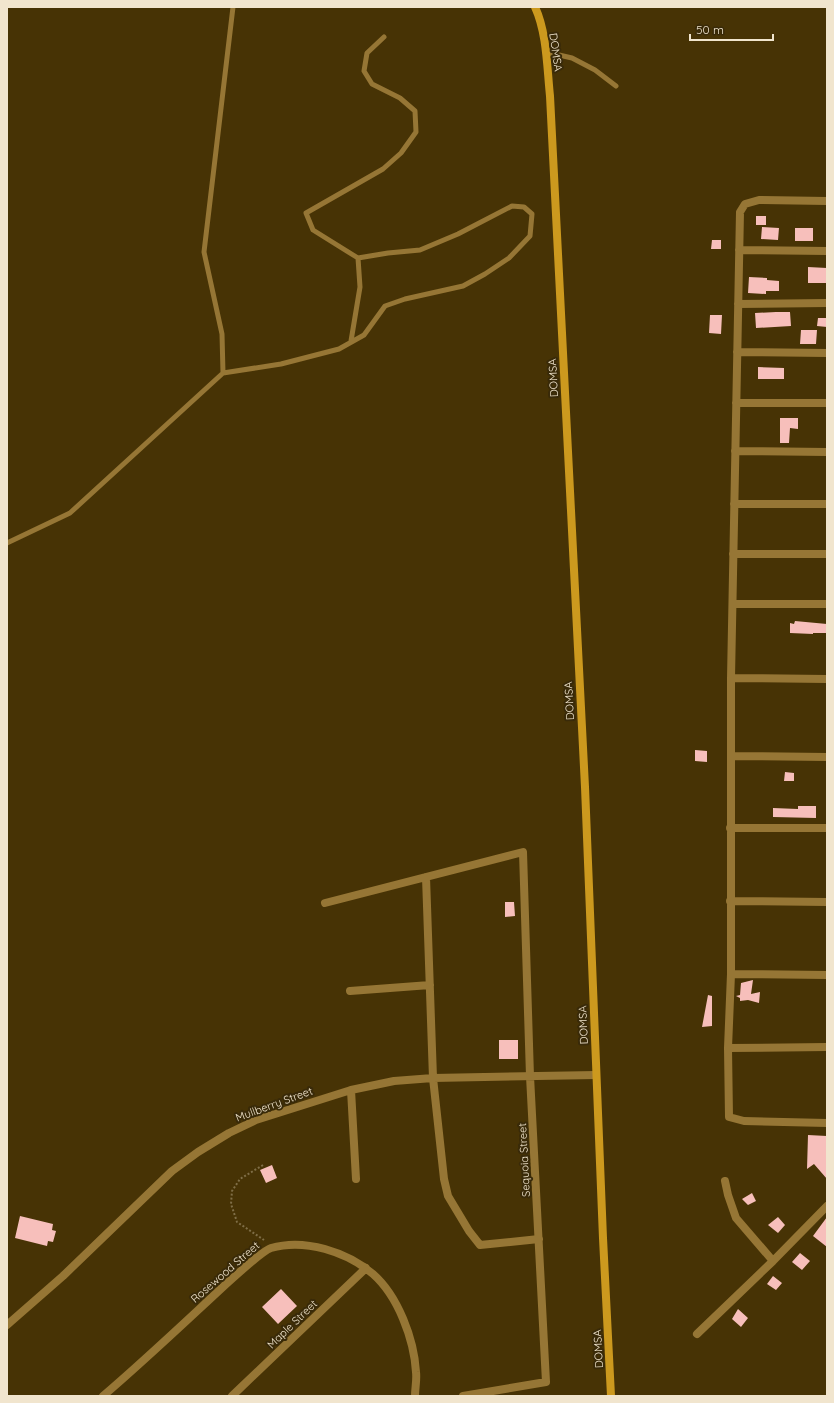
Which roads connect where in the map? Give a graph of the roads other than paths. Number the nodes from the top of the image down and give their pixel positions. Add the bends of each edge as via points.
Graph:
1 (233, 7) edge
2 (535, 7) edge
3 (384, 37) dead end
4 (546, 52) junction
5 (616, 86) dead end
6 (827, 202) edge
7 (739, 250) junction
8 (827, 251) edge
9 (358, 258) junction
10 (827, 303) edge
11 (738, 304) junction
12 (352, 341) junction
13 (737, 352) junction
14 (827, 353) edge
15 (223, 373) junction
16 (736, 403) junction
17 (827, 404) edge
18 (734, 451) junction
19 (827, 452) edge
20 (734, 504) junction
21 (827, 504) edge
22 (7, 543) edge
23 (733, 554) junction
24 (827, 554) edge
25 (733, 604) junction
26 (827, 604) edge
27 (731, 678) junction
28 (827, 679) edge
29 (732, 756) junction
30 (827, 757) edge
31 (730, 828) junction
32 (827, 828) edge
33 (426, 877) junction
34 (730, 901) junction
35 (827, 902) edge
36 (325, 903) dead end
37 (731, 974) junction
38 (827, 975) edge
39 (430, 985) junction
40 (350, 991) dead end
41 (827, 1047) edge
42 (728, 1048) junction
43 (596, 1075) junction
44 (530, 1076) junction
45 (433, 1078) junction
46 (351, 1090) junction
47 (827, 1123) edge
48 (356, 1179) dead end
49 (725, 1181) dead end
50 (827, 1206) edge
51 (539, 1239) junction
52 (773, 1261) junction
53 (366, 1268) junction
54 (7, 1325) edge
55 (697, 1334) dead end
56 (103, 1396) edge
57 (232, 1396) edge
58 (414, 1396) edge
59 (463, 1396) edge
60 (611, 1396) edge

1 - 15 lane via 204,252 222,334
2 - 4 main road, DOMSA
3 - 9 lane via 367,53 364,71 372,84 400,98 415,110 416,132 401,153 383,169 306,213 313,230
4 - 5 lane via 572,58 595,70
4 - 43 main road, DOMSA via 585,787
6 - 7 street via 759,200 745,204 740,212
7 - 8 street
7 - 11 street
9 - 12 lane via 360,287
9 - 12 lane via 420,250 512,206 524,207 532,214 530,236 508,258 463,286 385,306 364,335
10 - 11 street
11 - 13 street
12 - 15 lane via 339,349 281,364
13 - 14 street
13 - 16 street
15 - 22 lane via 70,513
16 - 17 street
16 - 18 street
18 - 19 street
18 - 20 street
20 - 21 street
20 - 23 street
23 - 24 street
23 - 25 street
25 - 26 street
25 - 27 street
27 - 28 street
27 - 29 street
29 - 30 street
29 - 31 street
31 - 32 street
31 - 34 street
33 - 36 street
33 - 39 street
33 - 44 street, Sequoia Street via 523,852
34 - 35 street
34 - 37 street
37 - 38 street
37 - 42 street
39 - 40 street
39 - 45 street
41 - 42 street
42 - 47 street via 729,1117 744,1121
43 - 44 street, Mullberry Street
43 - 60 main road, DOMSA
44 - 45 street, Mullberry Street
44 - 51 street, Sequoia Street
45 - 46 street, Mullberry Street via 394,1081
45 - 51 street via 448,1196 469,1231 480,1245
46 - 48 street
46 - 54 street, Mullberry Street via 256,1120 198,1152 172,1171 63,1276
49 - 52 street via 736,1218
50 - 52 street
51 - 59 street, Sequoia Street via 546,1382
52 - 55 street
53 - 56 street, Rosewood Street via 321,1247 294,1245 270,1248 242,1270
53 - 57 street, Maple Street
53 - 58 street, Rosewood Street via 391,1294 403,1317 412,1345 416,1372

